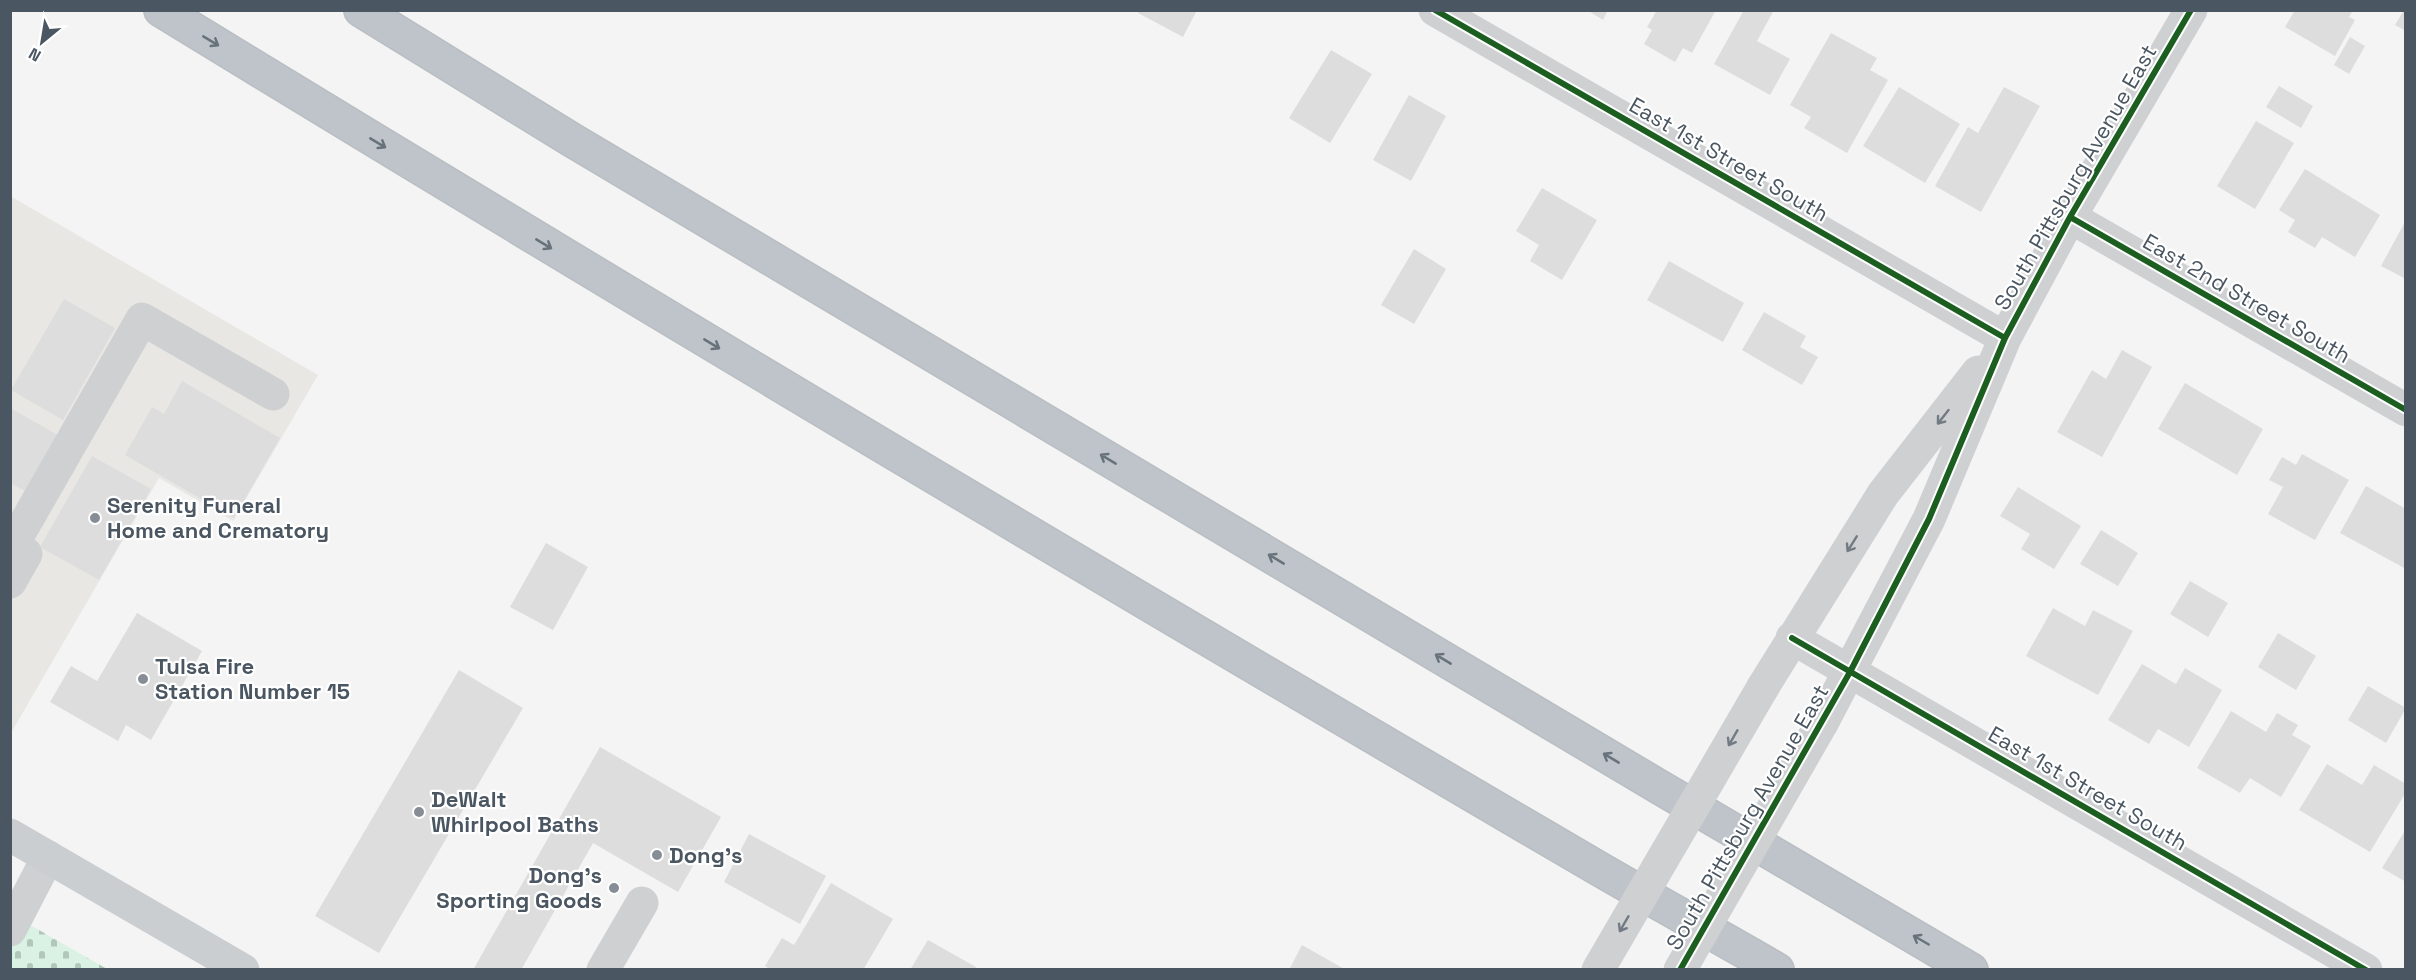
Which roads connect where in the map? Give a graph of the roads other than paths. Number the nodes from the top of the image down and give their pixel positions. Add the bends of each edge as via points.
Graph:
1 (161, 10) edge
2 (361, 10) edge
3 (1435, 10) edge
4 (2191, 10) edge
5 (2070, 217) junction
6 (2005, 338) junction
7 (273, 394) dead end
8 (2406, 410) edge
9 (11, 546) edge
10 (10, 582) edge
11 (1792, 638) junction
12 (1850, 672) junction
13 (10, 836) edge
14 (48, 857) junction
15 (642, 903) dead end
16 (10, 930) edge
17 (243, 969) edge
18 (603, 969) edge
19 (1598, 969) edge
20 (1680, 969) edge
21 (1777, 969) edge
22 (1971, 969) edge
23 (2366, 969) edge

1 -> 21 highway via 1005,519
22 -> 2 highway via 572,140
3 - 6 street, East 1st Street South
4 - 5 street, South Pittsburg Avenue East
5 - 6 street, South Pittsburg Avenue East
5 - 8 street, East 2nd Street South
6 -> 11 street, South Pittsburg Avenue East via 1883,494
6 - 12 street, South Pittsburg Avenue East via 1929,519
7 - 9 street via 142,319
9 - 10 street via 27,554
11 - 12 street, East 1st Street South
11 -> 19 street, South Pittsburg Avenue East, bridge
12 - 20 street, South Pittsburg Avenue East, bridge
12 - 23 street, East 1st Street South
13 - 14 main road
14 - 16 street
14 - 17 main road
15 - 18 street

